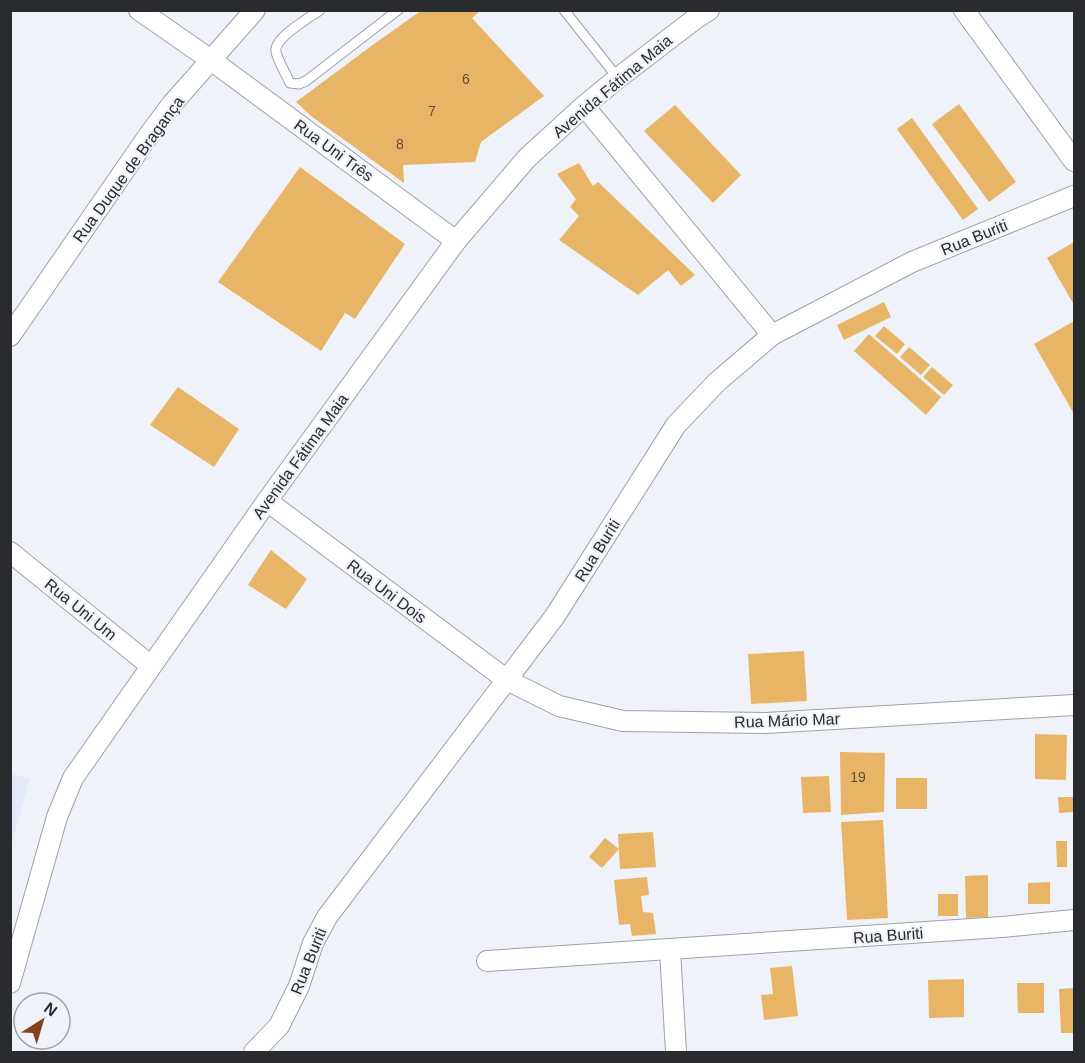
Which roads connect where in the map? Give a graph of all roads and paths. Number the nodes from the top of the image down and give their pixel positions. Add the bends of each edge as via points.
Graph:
1 (139, 10) edge
2 (255, 10) edge
3 (320, 10) edge
4 (398, 10) edge
5 (564, 10) edge
6 (709, 10) edge
7 (964, 10) edge
8 (211, 60) junction
9 (618, 78) junction
10 (585, 106) junction
11 (1074, 161) edge
12 (1074, 196) edge
13 (456, 240) junction
14 (772, 335) junction
15 (10, 336) edge
16 (267, 501) junction
17 (10, 552) edge
18 (151, 666) junction
19 (507, 680) junction
20 (1074, 705) edge
21 (1074, 920) edge
22 (670, 950) junction
23 (487, 961) dead end
24 (10, 983) edge
25 (254, 1053) edge
26 (676, 1053) edge

1 - 8 street
2 - 8 street, Rua Duque de Bragança
3 - 4 lane via 277,44 275,51 290,83 306,81
5 - 9 lane
6 - 9 street, Avenida Fátima Maia
7 - 11 street
8 - 13 street, Rua Uni Três
8 - 15 street, Rua Duque de Bragança via 172,104
9 - 10 street, Avenida Fátima Maia
10 - 13 street, Avenida Fátima Maia via 527,158
10 - 14 street
12 - 14 street, Rua Buriti via 912,262
13 - 16 street, Avenida Fátima Maia
14 - 19 street, Rua Buriti via 675,425 555,616
16 - 18 street, Avenida Fátima Maia
16 - 19 street, Rua Uni Dois
17 - 18 street, Rua Uni Um
18 - 24 street, Avenida Fátima Maia via 73,778 57,817
19 - 20 street, Rua Mário Mar via 559,706 623,721 766,723
19 - 25 street, Rua Buriti via 327,917 279,1026
21 - 22 street, Rua Buriti
22 - 23 street, Rua Buriti
22 - 26 street

